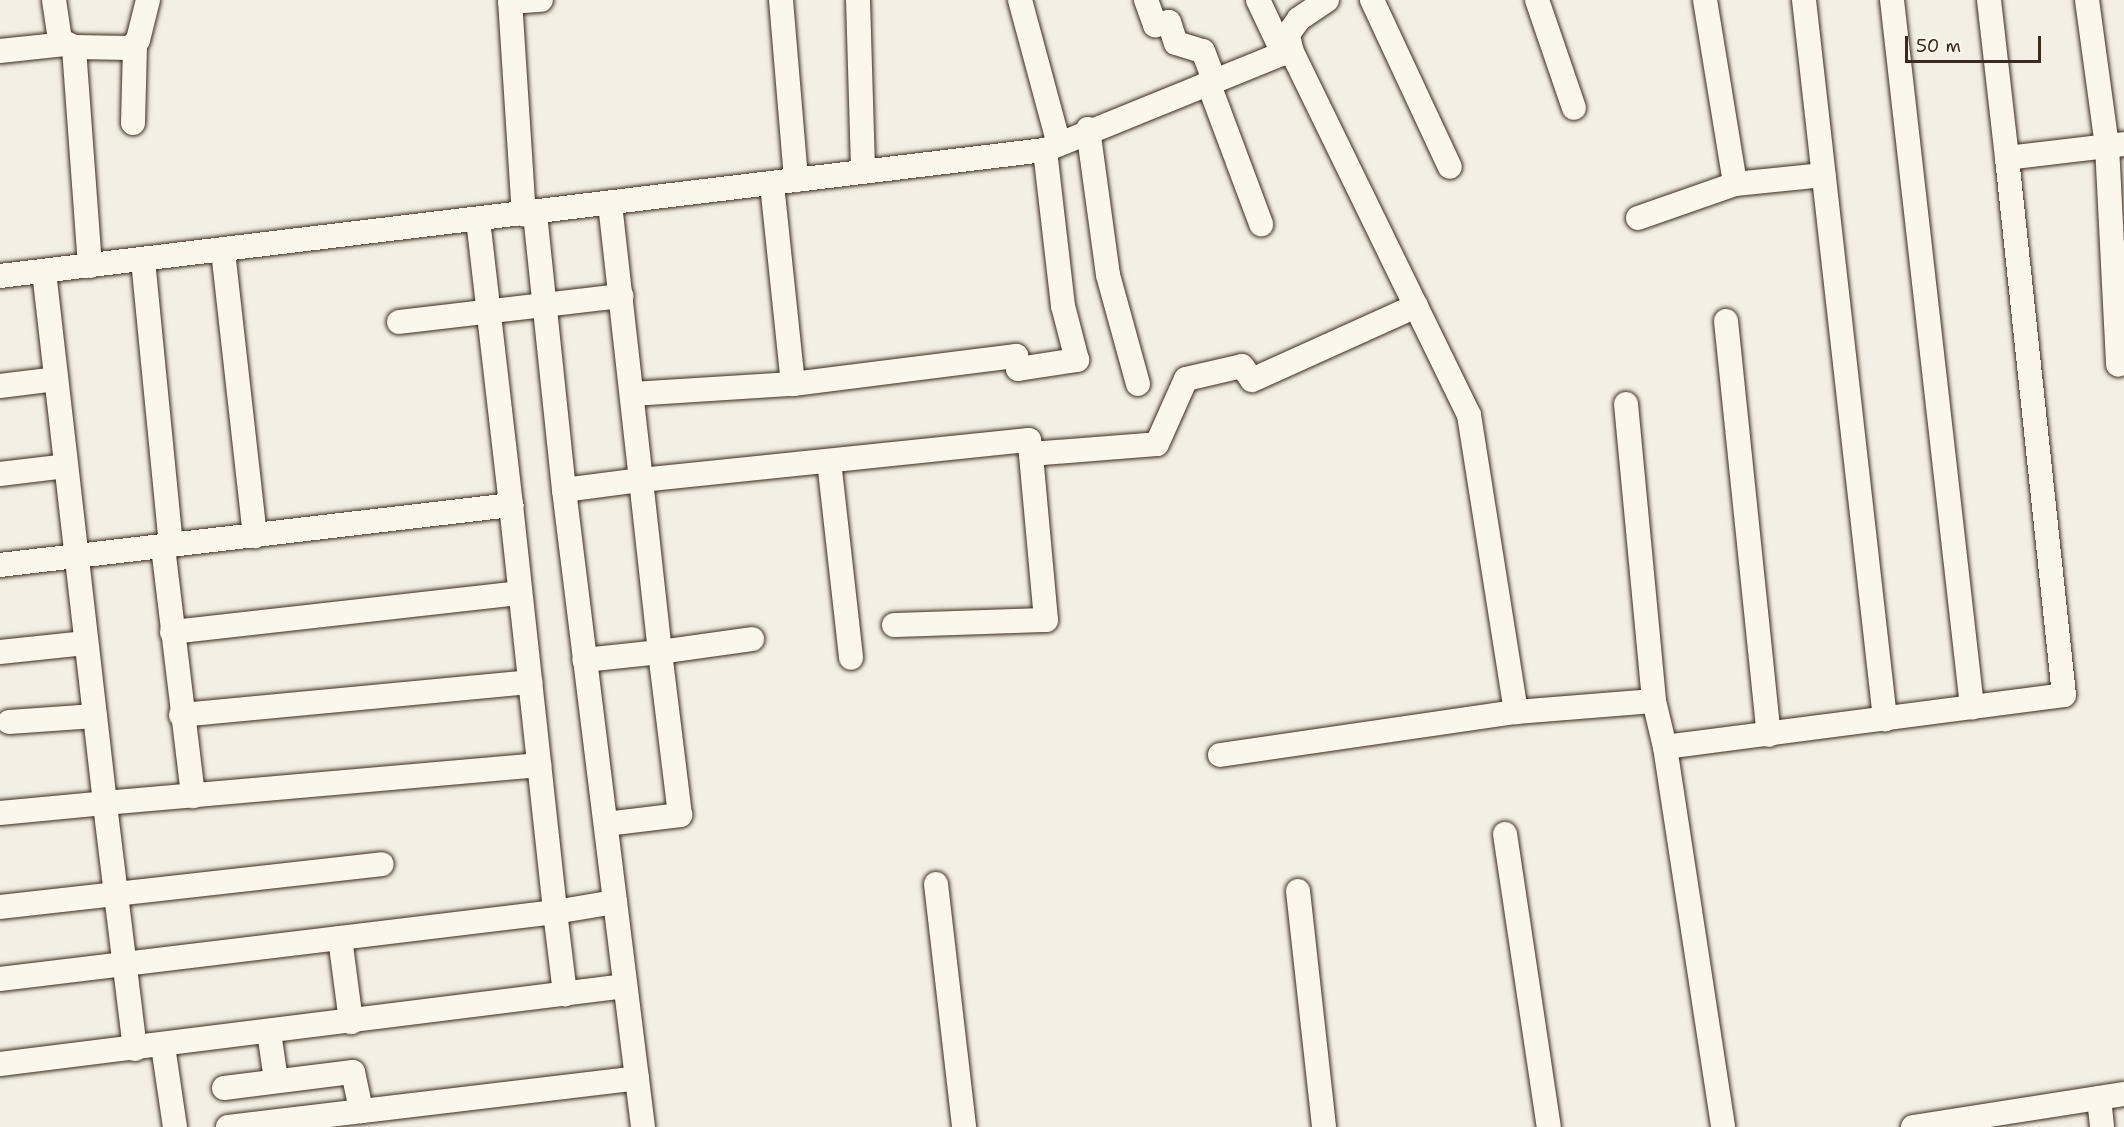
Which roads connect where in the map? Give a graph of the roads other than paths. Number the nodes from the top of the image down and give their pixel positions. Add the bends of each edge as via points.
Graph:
1 (54, 0) edge
2 (148, 0) edge
3 (541, 0) edge
4 (781, 0) edge
5 (858, 0) edge
6 (1020, 0) edge
7 (1146, 0) edge
8 (1258, 0) edge
9 (1327, 0) edge
10 (1372, 0) edge
11 (1537, 0) edge
12 (1706, 0) edge
13 (1892, 0) edge
14 (1989, 0) edge
15 (2087, 0) edge
16 (510, 1) edge
17 (1811, 1) edge
18 (70, 45) junction
19 (135, 45) junction
20 (0, 51) edge
21 (1287, 52) junction
22 (1211, 81) junction
23 (1574, 108) dead end
24 (133, 123) dead end
25 (1088, 129) junction
26 (1051, 145) junction
27 (2115, 145) edge
28 (2007, 158) junction
29 (1450, 167) dead end
30 (863, 171) junction
31 (1824, 176) junction
32 (796, 180) junction
33 (772, 183) junction
34 (1735, 184) junction
35 (610, 204) junction
36 (530, 214) junction
37 (1638, 218) dead end
38 (478, 221) junction
39 (1262, 224) dead end
40 (223, 251) junction
41 (143, 260) junction
42 (90, 266) junction
43 (44, 272) junction
44 (0, 276) edge
45 (621, 296) junction
46 (544, 304) junction
47 (1416, 306) junction
48 (488, 311) junction
49 (1726, 321) dead end
50 (399, 322) dead end
51 (2118, 365) dead end
52 (56, 380) junction
53 (794, 384) junction
54 (1138, 384) dead end
55 (0, 386) edge
56 (632, 394) junction
57 (1626, 404) dead end
58 (1031, 454) junction
59 (829, 461) junction
60 (66, 466) junction
61 (0, 474) edge
62 (641, 480) junction
63 (564, 490) junction
64 (511, 505) junction
65 (255, 536) junction
66 (167, 546) junction
67 (76, 557) junction
68 (0, 565) edge
69 (520, 593) junction
70 (894, 625) dead end
71 (172, 632) junction
72 (752, 639) dead end
73 (86, 643) junction
74 (0, 652) edge
75 (660, 652) junction
76 (851, 658) dead end
77 (584, 660) junction
78 (530, 682) junction
79 (1654, 701) junction
80 (1972, 707) junction
81 (1516, 712) junction
82 (181, 715) junction
83 (95, 716) junction
84 (1885, 719) junction
85 (9, 722) dead end
86 (1768, 735) junction
87 (1665, 747) junction
88 (1220, 755) dead end
89 (539, 765) junction
90 (193, 796) junction
91 (105, 803) junction
92 (0, 813) edge
93 (606, 824) junction
94 (1505, 834) dead end
95 (382, 864) dead end
96 (936, 884) dead end
97 (1298, 891) dead end
98 (115, 892) junction
99 (615, 902) junction
100 (0, 907) edge
101 (555, 912) junction
102 (340, 938) junction
103 (123, 964) junction
104 (0, 979) edge
105 (625, 986) junction
106 (565, 994) junction
107 (351, 1022) junction
108 (269, 1032) junction
109 (163, 1046) junction
110 (135, 1049) junction
111 (0, 1064) edge
112 (637, 1078) junction
113 (276, 1080) junction
114 (224, 1088) dead end
115 (2124, 1094) edge
116 (361, 1111) junction
117 (2101, 1114) edge
118 (305, 1122) edge
119 (256, 1125) edge
120 (175, 1127) edge
121 (228, 1127) edge
122 (643, 1127) edge
123 (964, 1127) edge
124 (1324, 1127) edge
125 (1549, 1127) edge
126 (1723, 1127) edge
127 (1912, 1127) edge

1 - 18 street via 57,30
2 - 19 street
3 - 16 street
4 - 32 street
5 - 30 street
6 - 26 street
7 - 22 street via 1155,25 1169,22 1176,43 1203,51
8 - 21 street
9 - 21 street via 1294,26 1288,34
10 - 29 street
11 - 23 street
12 - 34 street
13 - 80 street
14 - 28 street
15 - 27 street
16 - 36 street
17 - 31 street
18 - 19 street
18 - 20 street
18 - 42 street
19 - 24 street
21 - 22 street
21 - 47 street
22 - 25 street
22 - 39 street
25 - 26 street
25 - 54 street via 1108,275
26 - 30 street
26 - 53 street via 1063,306 1077,360 1018,369 1016,356
27 - 28 street
27 - 51 street
28 - 80 street via 2064,695
30 - 32 street
31 - 34 street
31 - 84 street
32 - 33 street
33 - 35 street
33 - 53 street
34 - 37 street
35 - 36 street
35 - 45 street
36 - 38 street
36 - 46 street
38 - 40 street
38 - 48 street
40 - 41 street
40 - 65 street
41 - 42 street
41 - 66 street
42 - 43 street
43 - 44 street
43 - 52 street
45 - 46 street
45 - 56 street
46 - 48 street
46 - 63 street
47 - 58 street via 1252,380 1242,366 1186,379 1157,444
47 - 81 street via 1469,415
48 - 50 street
48 - 64 street
49 - 86 street
52 - 55 street
52 - 60 street
53 - 56 street
56 - 62 street
57 - 79 street
58 - 59 street via 1029,440
58 - 70 street via 1046,620
59 - 62 street
59 - 76 street
60 - 61 street
60 - 67 street
62 - 63 street
62 - 75 street
63 - 77 street
64 - 65 street
64 - 69 street
65 - 66 street
66 - 67 street
66 - 71 street
67 - 68 street
67 - 73 street
69 - 71 street
69 - 78 street
71 - 82 street
72 - 75 street
73 - 74 street
73 - 83 street
75 - 77 street
75 - 93 street via 680,815
77 - 93 street
78 - 82 street
78 - 89 street
79 - 81 street
79 - 87 street
80 - 84 street
81 - 88 street
82 - 90 street
83 - 85 street
83 - 91 street
84 - 86 street
86 - 87 street
87 - 126 street
89 - 90 street
89 - 101 street
90 - 91 street
91 - 92 street
91 - 98 street
93 - 99 street
94 - 125 street
95 - 98 street
96 - 123 street
97 - 124 street
98 - 100 street
98 - 103 street
99 - 101 street
99 - 105 street
101 - 102 street
101 - 106 street
102 - 103 street
102 - 107 street
103 - 104 street
103 - 110 street
105 - 106 street
105 - 112 street
106 - 107 street
107 - 108 street
108 - 109 street
108 - 113 street
109 - 110 street
109 - 120 street
110 - 111 street
112 - 116 street
112 - 122 street
113 - 114 street
113 - 116 street via 353,1072
115 - 117 street
116 - 118 street
117 - 127 street
118 - 119 street
119 - 121 street

